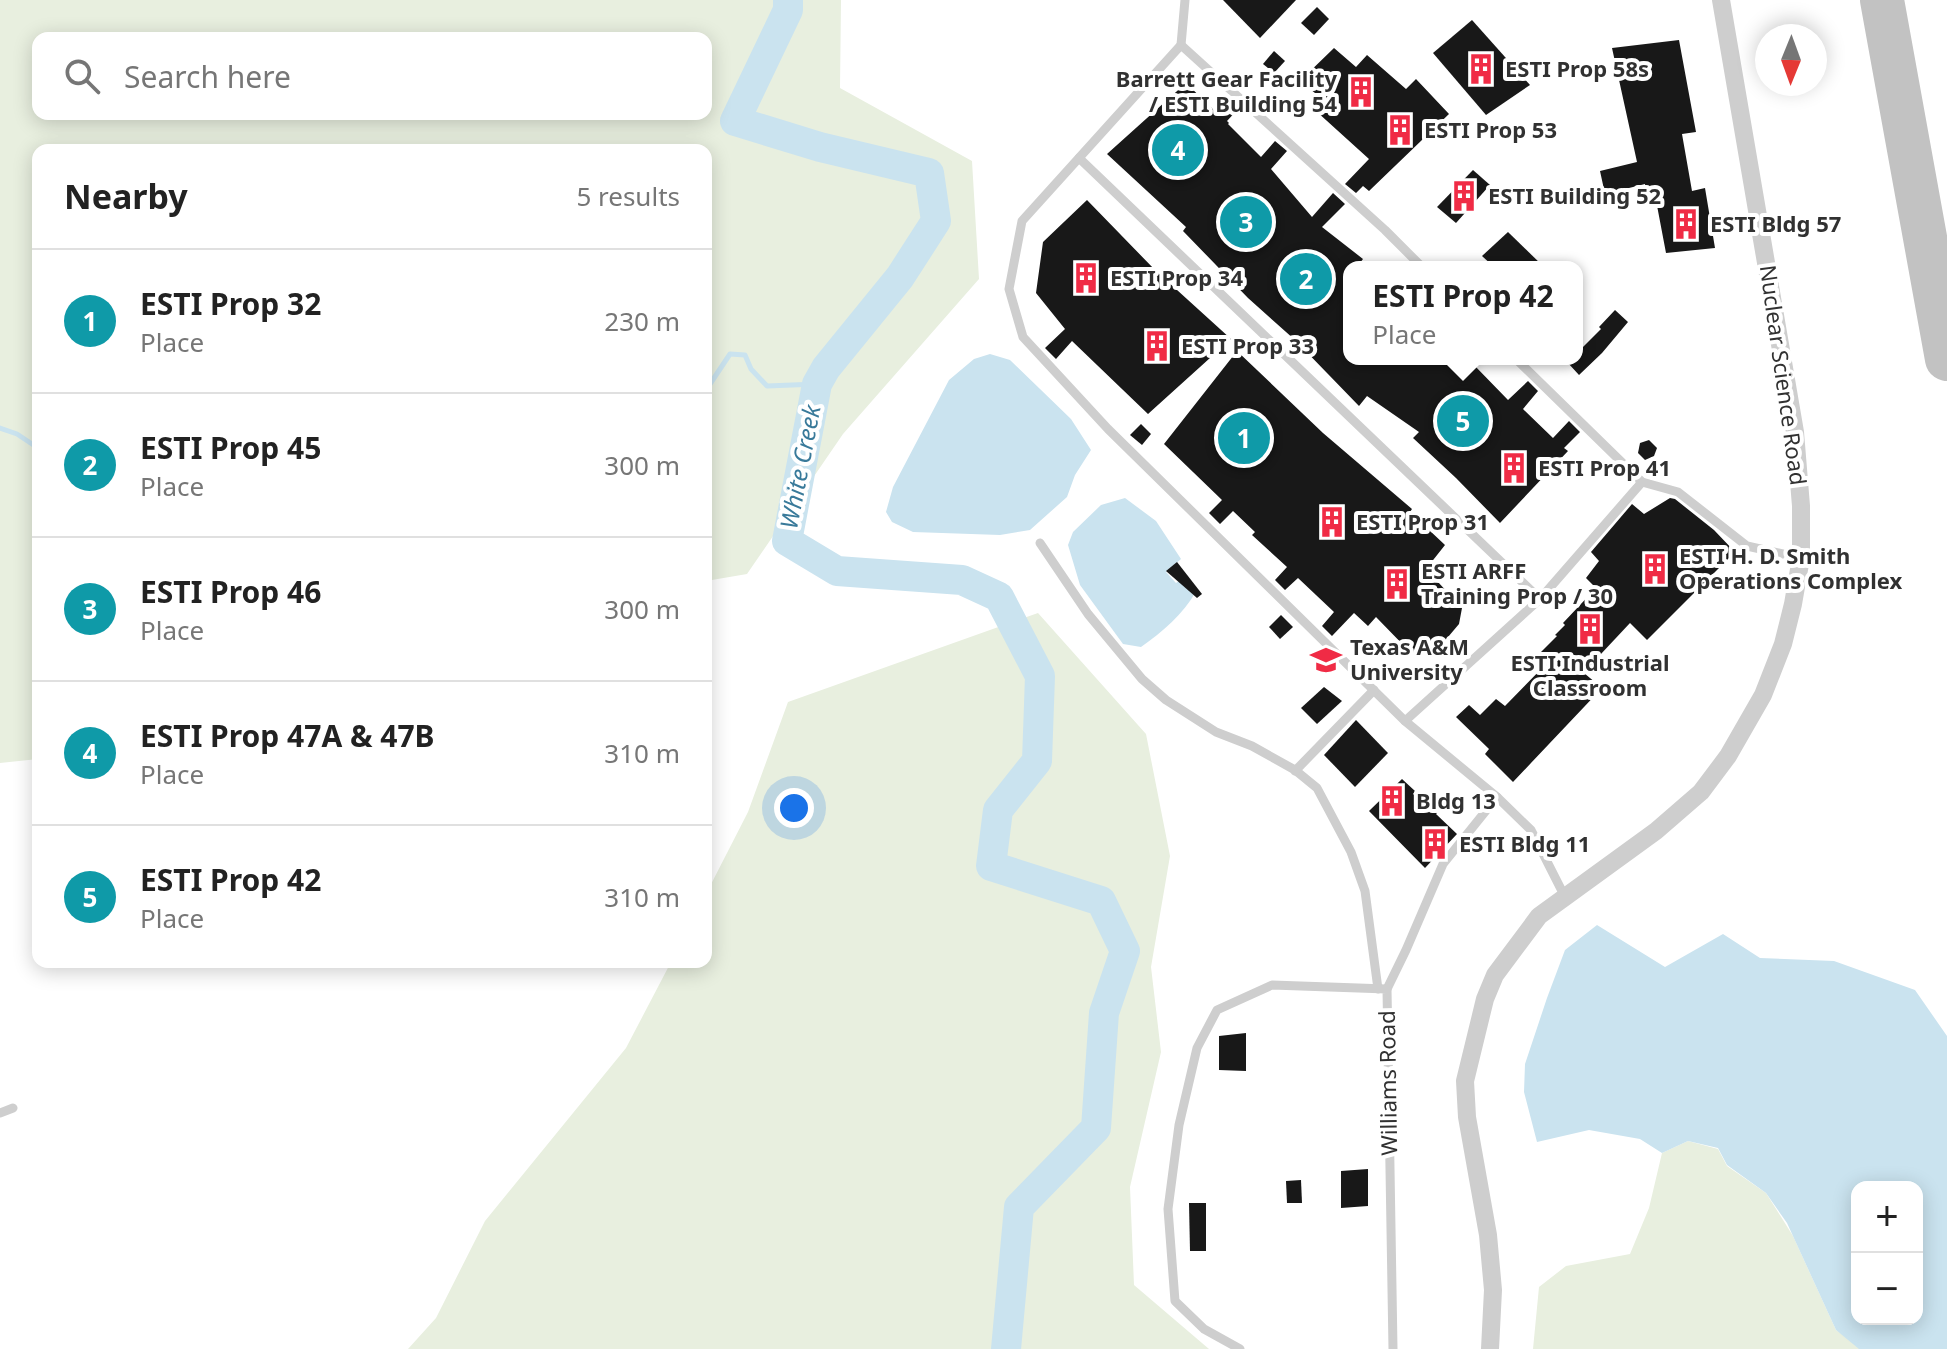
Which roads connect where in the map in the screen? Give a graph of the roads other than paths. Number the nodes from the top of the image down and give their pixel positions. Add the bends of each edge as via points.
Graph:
1 (1185, 0) edge
2 (1721, 0) edge
3 (1181, 45) junction
4 (1079, 158) junction
5 (1416, 261) edge
6 (1522, 365) edge
7 (1642, 482) junction
8 (1040, 543) dead end
9 (1801, 558) junction
10 (1540, 599) junction
11 (1374, 690) junction
12 (1405, 721) junction
13 (1295, 771) junction
14 (1497, 797) junction
15 (1565, 897) junction
16 (1382, 989) junction
17 (13, 1108) dead end
18 (0, 1113) edge
19 (1240, 1349) edge
20 (1393, 1349) edge
21 (1490, 1349) edge

1 - 3 lane
2 - 9 street, Nuclear Science Road via 1795,432
3 - 4 lane
3 - 5 lane
4 - 10 lane
4 - 11 lane via 1022,221 1009,289 1023,337 1108,429
6 - 7 lane
7 - 9 lane via 1678,492 1747,546
7 - 10 lane
8 - 13 lane via 1088,614 1142,679 1216,732
9 - 15 street, Nuclear Science Road via 1783,644 1763,695 1728,756 1701,792 1656,831
10 - 12 lane
11 - 12 lane
11 - 13 lane
12 - 14 lane
13 - 16 lane via 1317,788 1351,852 1365,891
14 - 15 lane via 1531,830
14 - 16 lane via 1443,864 1406,950
15 - 21 street, Nuclear Science Road via 1539,916 1495,975 1465,1081 1488,1235 1493,1290
16 - 19 lane, Williams Road via 1272,985 1217,1010 1197,1048 1179,1125 1168,1209 1175,1301 1204,1329
16 - 20 lane, Williams Road
17 - 18 lane

